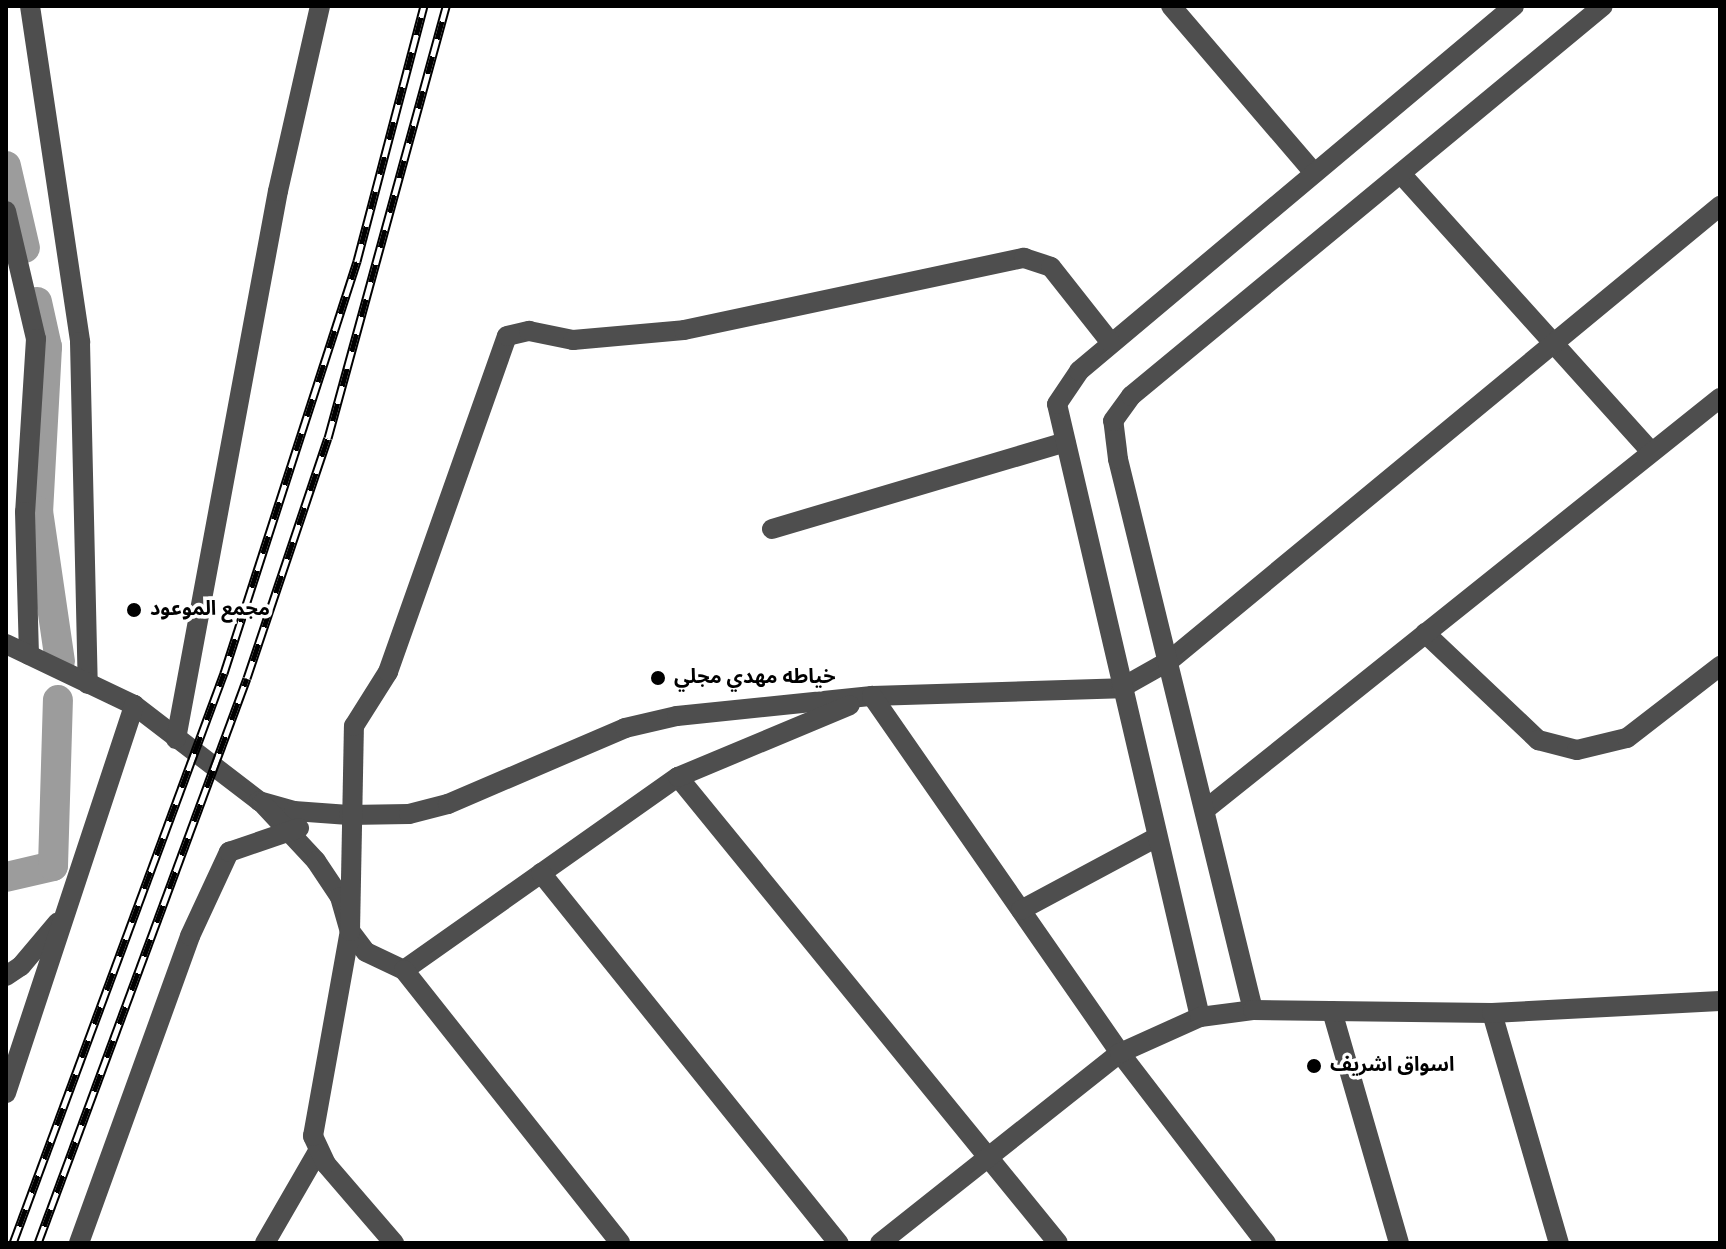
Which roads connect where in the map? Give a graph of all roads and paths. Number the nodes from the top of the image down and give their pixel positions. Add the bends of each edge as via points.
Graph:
1 (30, 6) edge
2 (320, 6) edge
3 (1171, 6) edge
4 (1514, 6) edge
5 (1603, 6) edge
6 (1314, 173) junction
7 (1402, 175) junction
8 (1720, 206) edge
9 (6, 211) edge
10 (1111, 343) junction
11 (1553, 343) junction
12 (1720, 398) edge
13 (1065, 442) junction
14 (1651, 452) junction
15 (772, 529) dead end
16 (1425, 633) junction
17 (6, 644) edge
18 (29, 655) junction
19 (1169, 661) junction
20 (1720, 666) edge
21 (88, 684) junction
22 (1121, 688) junction
23 (872, 696) junction
24 (134, 705) junction
25 (176, 739) junction
26 (678, 777) junction
27 (259, 801) junction
28 (1206, 809) junction
29 (349, 815) junction
30 (289, 831) junction
31 (1157, 837) junction
32 (541, 873) junction
33 (1021, 910) junction
34 (65, 913) junction
35 (350, 931) junction
36 (404, 970) junction
37 (6, 976) edge
38 (1720, 1001) edge
39 (1253, 1010) junction
40 (1332, 1011) junction
41 (1492, 1013) junction
42 (1200, 1017) junction
43 (1120, 1053) junction
44 (6, 1093) edge
45 (317, 1153) junction
46 (987, 1158) junction
47 (79, 1243) edge
48 (265, 1243) edge
49 (394, 1243) edge
50 (620, 1243) edge
51 (839, 1243) edge
52 (880, 1243) edge
53 (1058, 1243) edge
54 (1266, 1243) edge
55 (1399, 1243) edge
56 (1559, 1243) edge

1 - 21 street via 80,342
2 - 25 street via 278,191
3 - 6 street
4 - 6 street
5 - 7 street
6 - 10 street
7 - 11 street
7 - 19 street via 1131,396 1113,421
8 - 11 street
9 - 18 street via 36,339 25,512
10 - 13 street via 1079,371 1057,404
10 - 29 street via 1051,267 1024,258 684,330 573,340 529,331 507,336 388,672 354,726
11 - 14 street
11 - 19 street
12 - 14 street
13 - 15 street
13 - 22 street
14 - 16 street
16 - 20 street via 1538,740 1577,750 1627,738
16 - 28 street
17 - 18 street
18 - 21 street
19 - 22 street
19 - 28 street
21 - 24 street
22 - 23 street
22 - 31 street
23 - 26 street
23 - 29 street via 638,725 448,804 409,814
23 - 33 street
24 - 25 street
24 - 34 street
25 - 27 street
26 - 32 street
26 - 46 street
27 - 29 street via 294,811
27 - 30 street
28 - 39 street
29 - 30 street
29 - 35 street
30 - 35 street via 340,897
30 - 47 street via 229,852 190,936
31 - 33 street
31 - 42 street
32 - 36 street
32 - 51 street
33 - 43 street
34 - 37 street via 21,966
34 - 44 street
35 - 36 street via 366,952
35 - 45 street via 313,1136
36 - 50 street
38 - 41 street
39 - 40 street
39 - 42 street
40 - 41 street
40 - 55 street
41 - 56 street
42 - 43 street
43 - 46 street
43 - 54 street
45 - 48 street
45 - 49 street
46 - 52 street
46 - 53 street

